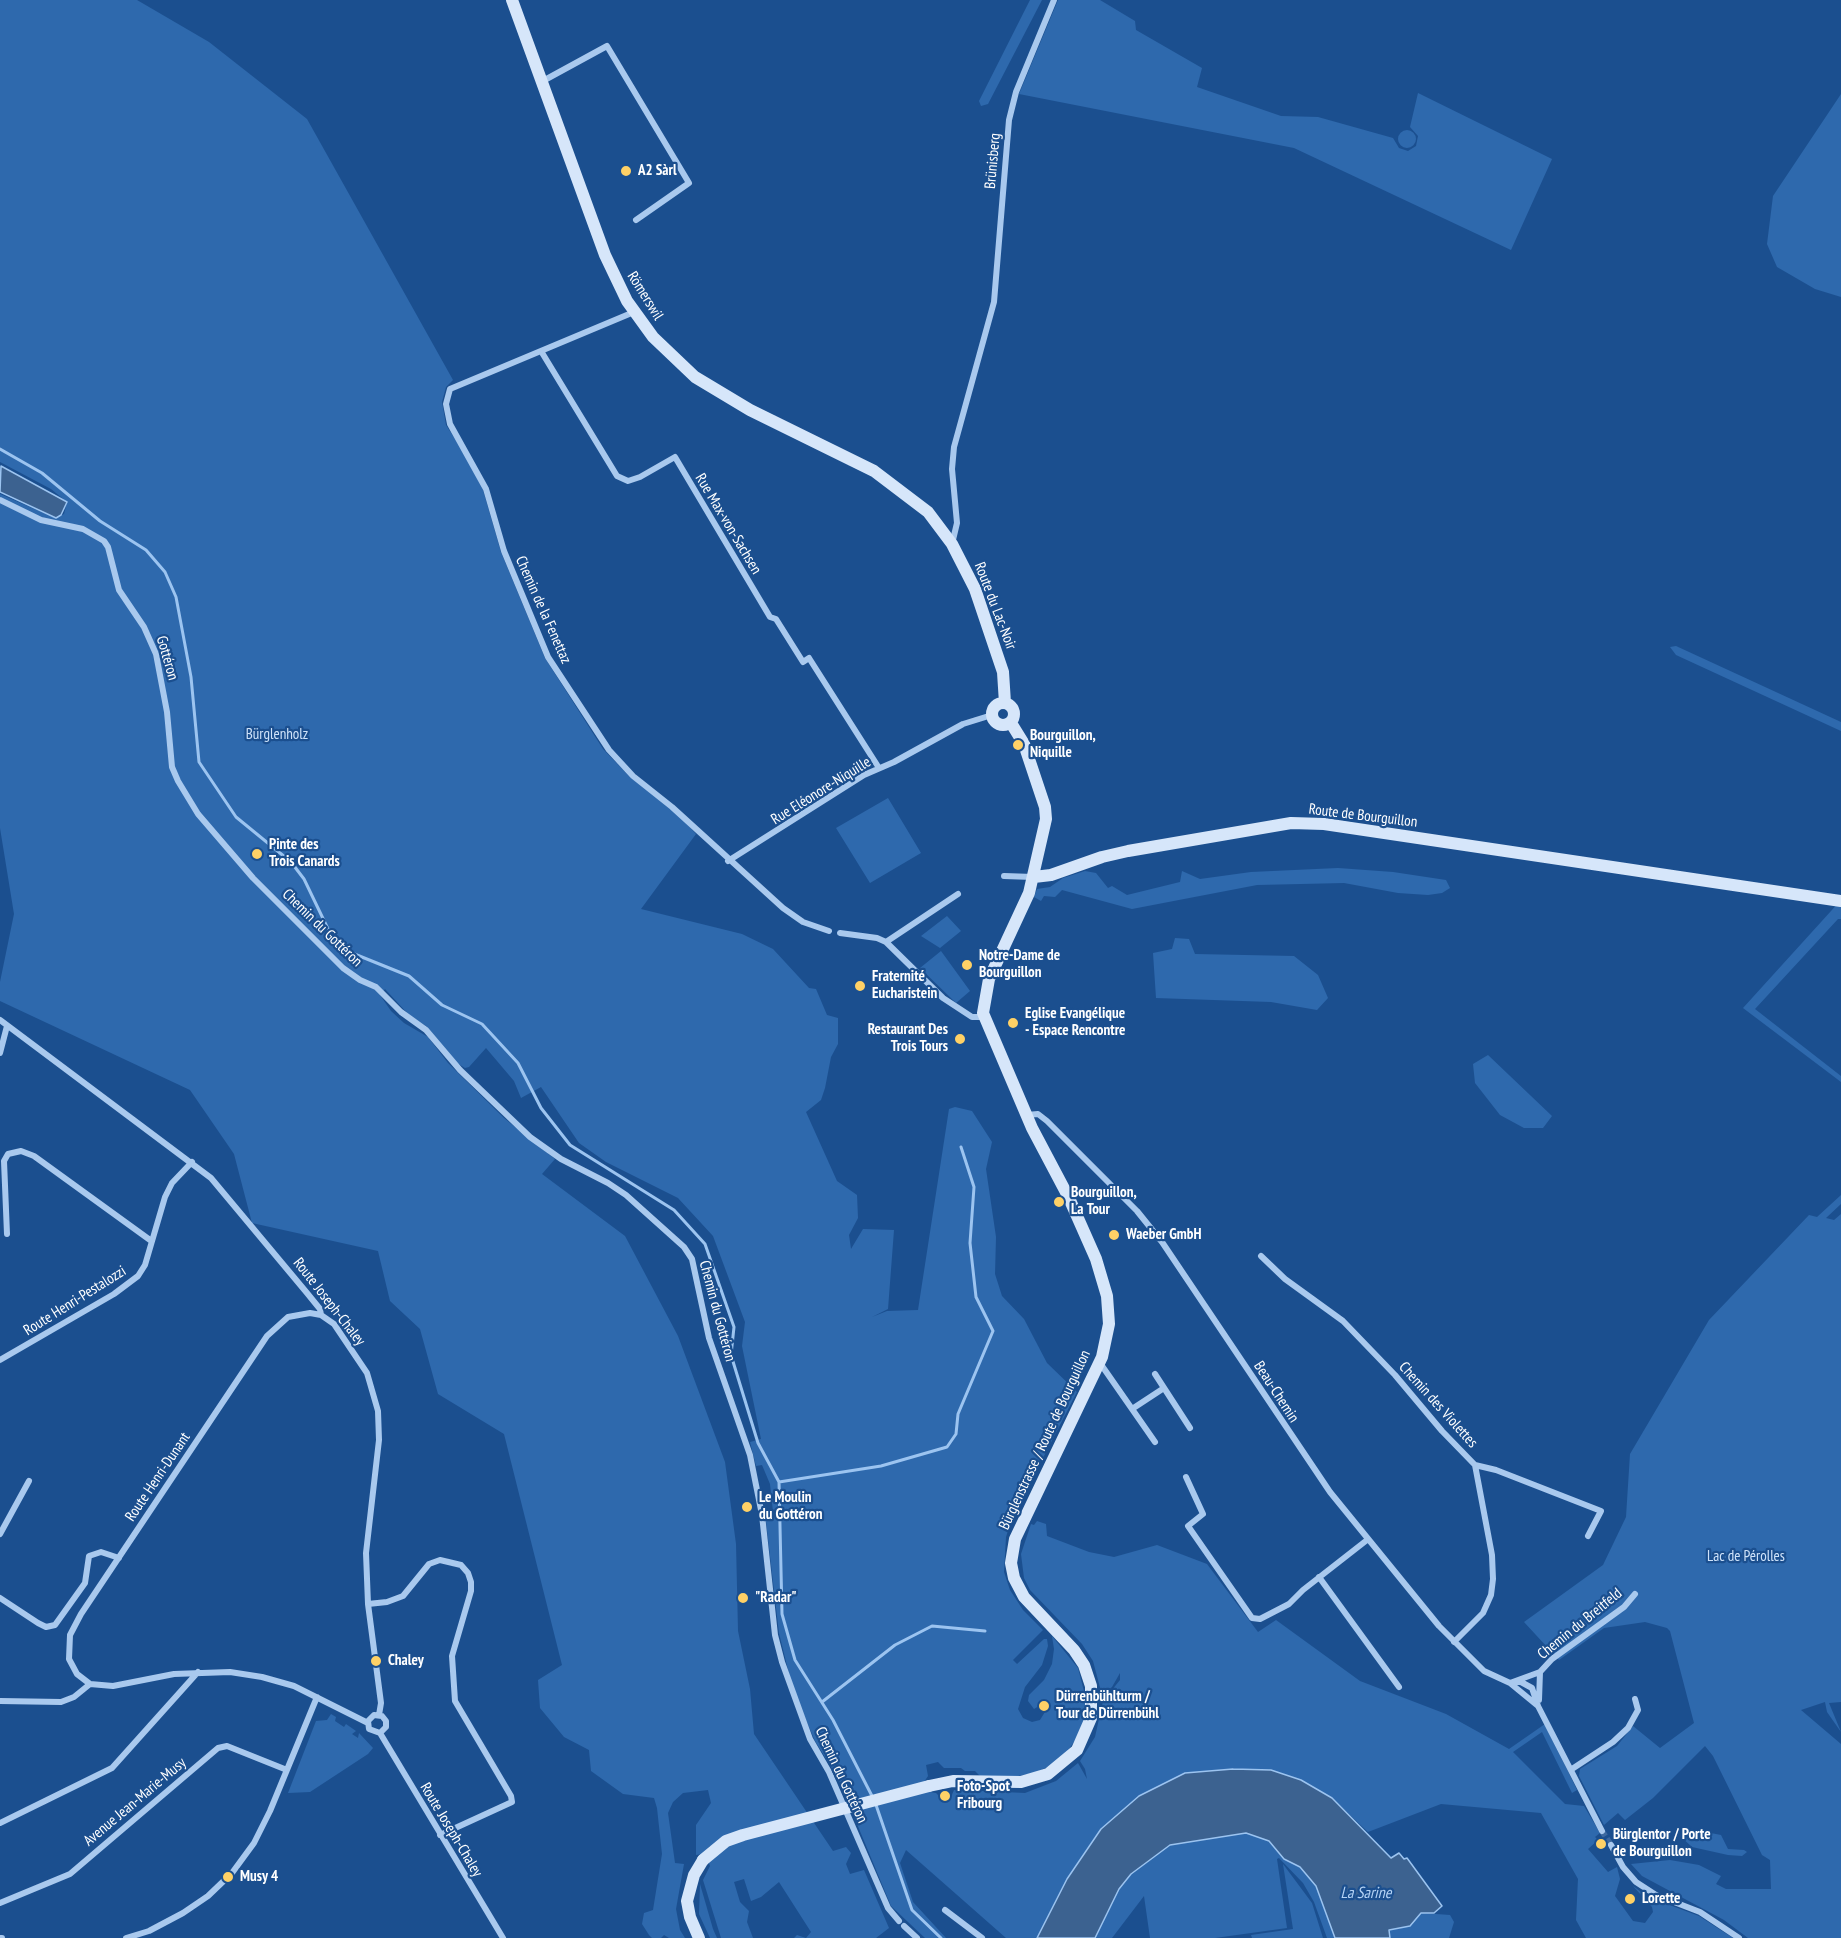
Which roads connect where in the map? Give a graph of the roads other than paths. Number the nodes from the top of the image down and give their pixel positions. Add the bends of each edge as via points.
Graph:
1 (512, 0) edge
2 (1054, 0) edge
3 (541, 82) junction
4 (636, 220) dead end
5 (634, 312) junction
6 (541, 351) junction
7 (822, 444) joint
8 (0, 500) edge
9 (952, 544) junction
10 (1005, 703) junction
11 (992, 715) junction
12 (1011, 723) junction
13 (879, 768) junction
14 (728, 861) junction
15 (1004, 876) dead end
16 (1034, 877) junction
17 (253, 878) joint
18 (958, 894) dead end
19 (1841, 901) edge
20 (829, 931) dead end
21 (840, 933) dead end
22 (886, 942) junction
23 (984, 1017) junction
24 (0, 1020) edge
25 (7, 1026) junction
26 (0, 1053) edge
27 (1027, 1115) junction
28 (192, 1162) junction
29 (7, 1233) dead end
30 (150, 1240) junction
31 (1261, 1256) dead end
32 (321, 1315) junction
33 (0, 1351) edge
34 (3, 1358) edge
35 (1100, 1362) junction
36 (1155, 1374) dead end
37 (1164, 1388) junction
38 (1132, 1409) junction
39 (1190, 1428) dead end
40 (1155, 1442) dead end
41 (1475, 1465) junction
42 (1186, 1477) dead end
43 (29, 1481) dead end
44 (0, 1534) edge
45 (1588, 1536) dead end
46 (1367, 1540) junction
47 (118, 1558) junction
48 (1319, 1577) junction
49 (1635, 1594) dead end
50 (0, 1598) edge
51 (368, 1604) junction
52 (1454, 1642) junction
53 (198, 1672) junction
54 (1540, 1672) junction
55 (1510, 1683) junction
56 (90, 1684) junction
57 (1399, 1687) dead end
58 (317, 1697) junction
59 (1635, 1699) dead end
60 (0, 1701) edge
61 (1538, 1706) junction
62 (379, 1715) junction
63 (368, 1723) junction
64 (380, 1733) junction
65 (1572, 1769) junction
66 (287, 1770) junction
67 (0, 1823) edge
68 (1602, 1831) tunnel mouth
69 (440, 1835) junction
70 (1611, 1845) tunnel mouth
71 (0, 1903) edge
72 (945, 1910) dead end
73 (898, 1920) dead end
74 (904, 1926) dead end
75 (126, 1938) edge
76 (503, 1938) edge
77 (699, 1938) edge
78 (917, 1938) edge
79 (982, 1938) edge
80 (1739, 1938) edge

1 - 3 main road, Römerswil
2 - 9 street, Brünisberg via 1016,92 1009,120 1000,249 987,332 954,447 957,524
3 - 4 street via 607,46 689,183
3 - 5 main road, Römerswil via 605,255
5 - 6 street, Chemin de la Fenettaz
5 - 7 main road, Römerswil via 695,377 750,410
6 - 13 street, Rue Max-von-Sachsen via 617,476 628,481 675,457 770,617 776,619 803,662 809,658
6 - 14 street, Chemin de la Fenettaz via 450,389 446,404 450,424 486,489 529,616 548,657 580,708 633,776
7 - 9 main road, Route du Lac-Noir via 900,489 928,512
8 - 17 street, Gottéron via 41,520 83,529 104,541 119,590 144,627 156,654 175,774 198,814
9 - 10 main road, Route du Lac-Noir via 990,629 1003,672
10 - 11 main road via 996,706
10 - 12 main road, Route du Lac-Noir via 1014,713
11 - 12 main road via 1001,725
11 - 13 street, Rue Eléonore-Niquille via 963,724
12 - 16 main road, Route du Lac-Noir via 1024,744 1045,807
13 - 14 street, Rue Eléonore-Niquille
14 - 20 street, Chemin de la Fenettaz via 803,922
15 - 16 street
16 - 19 main road, Route de Bourguillon via 1128,851 1292,823 1356,829
16 - 23 main road via 989,979
17 - 73 street, Chemin du Gottéron via 344,968 381,991 426,1030 460,1070 530,1137 626,1196 684,1247 692,1259 710,1338 750,1455 782,1662 810,1739 834,1782 888,1908
18 - 22 street
21 - 22 street
22 - 23 street via 943,998 972,1017
23 - 27 main road, Bürglenstrasse / Route de Bourguillon
24 - 25 street, Route Joseph-Chaley
25 - 26 street
25 - 28 street, Route Joseph-Chaley
27 - 35 main road, Bürglenstrasse / Route de Bourguillon via 1069,1198 1103,1280 1109,1324
27 - 46 street, Beau-Chemin via 1038,1114 1054,1128 1137,1211 1162,1242 1284,1426
28 - 30 street, Route Henri-Pestalozzi via 172,1182
28 - 32 street, Route Joseph-Chaley via 264,1239
29 - 30 street via 4,1161 8,1154 21,1151 34,1156
30 - 34 street, Route Henri-Pestalozzi via 145,1265 138,1276
31 - 41 street, Chemin des Violettes via 1285,1279 1343,1321
32 - 47 street, Route Henri-Dunant via 288,1317 267,1336
32 - 51 street, Route Joseph-Chaley via 334,1324 367,1373 378,1411 379,1440 366,1553
33 - 34 street, Route Henri-Pestalozzi
35 - 38 street
35 - 77 main road, Bürglenstrasse / Route de Bourguillon, bridge via 1035,1494 1011,1555 1020,1591 1074,1650 1088,1676 1091,1718 1083,1740 1068,1760 1038,1778 1021,1782 953,1781 726,1841 703,1860 694,1875 687,1901
36 - 37 street
37 - 38 street
37 - 39 street
38 - 40 street
41 - 45 street, Chemin des Violettes via 1600,1511
41 - 52 street via 1492,1555 1492,1587 1483,1613
42 - 48 street via 1203,1514 1188,1526 1252,1618 1276,1613
43 - 44 street
46 - 48 street
46 - 52 street, Beau-Chemin
47 - 50 street via 102,1552 89,1556 85,1583 55,1625 46,1627
47 - 56 street, Route Henri-Dunant via 70,1635 69,1659 77,1674
48 - 57 street
49 - 54 street, Chemin du Breitfeld via 1624,1607
51 - 62 street, Route Joseph-Chaley via 381,1703
51 - 69 street via 403,1596 429,1564 440,1560 461,1565 471,1582 452,1656 455,1701 512,1802
52 - 55 street, Beau-Chemin via 1484,1671
53 - 56 street via 122,1685
53 - 58 street via 262,1677
53 - 67 street via 112,1768
54 - 55 street
54 - 61 street
55 - 61 street, Beau-Chemin
56 - 60 street via 61,1702
58 - 63 street
58 - 66 street
59 - 65 street via 1638,1710 1628,1728
61 - 65 street, Beau-Chemin
62 - 63 street via 371,1716
62 - 64 street, Route Joseph-Chaley via 387,1724
63 - 64 street, Route Joseph-Chaley via 371,1732
64 - 69 street, Route Joseph-Chaley
65 - 68 street, Beau-Chemin
66 - 71 street, Avenue Jean-Marie-Musy via 227,1746 218,1748 70,1874
66 - 75 street via 254,1843 220,1885 173,1919
69 - 76 street, Route Joseph-Chaley
70 - 80 street via 1636,1882 1656,1895 1700,1912
72 - 79 street
74 - 78 street

